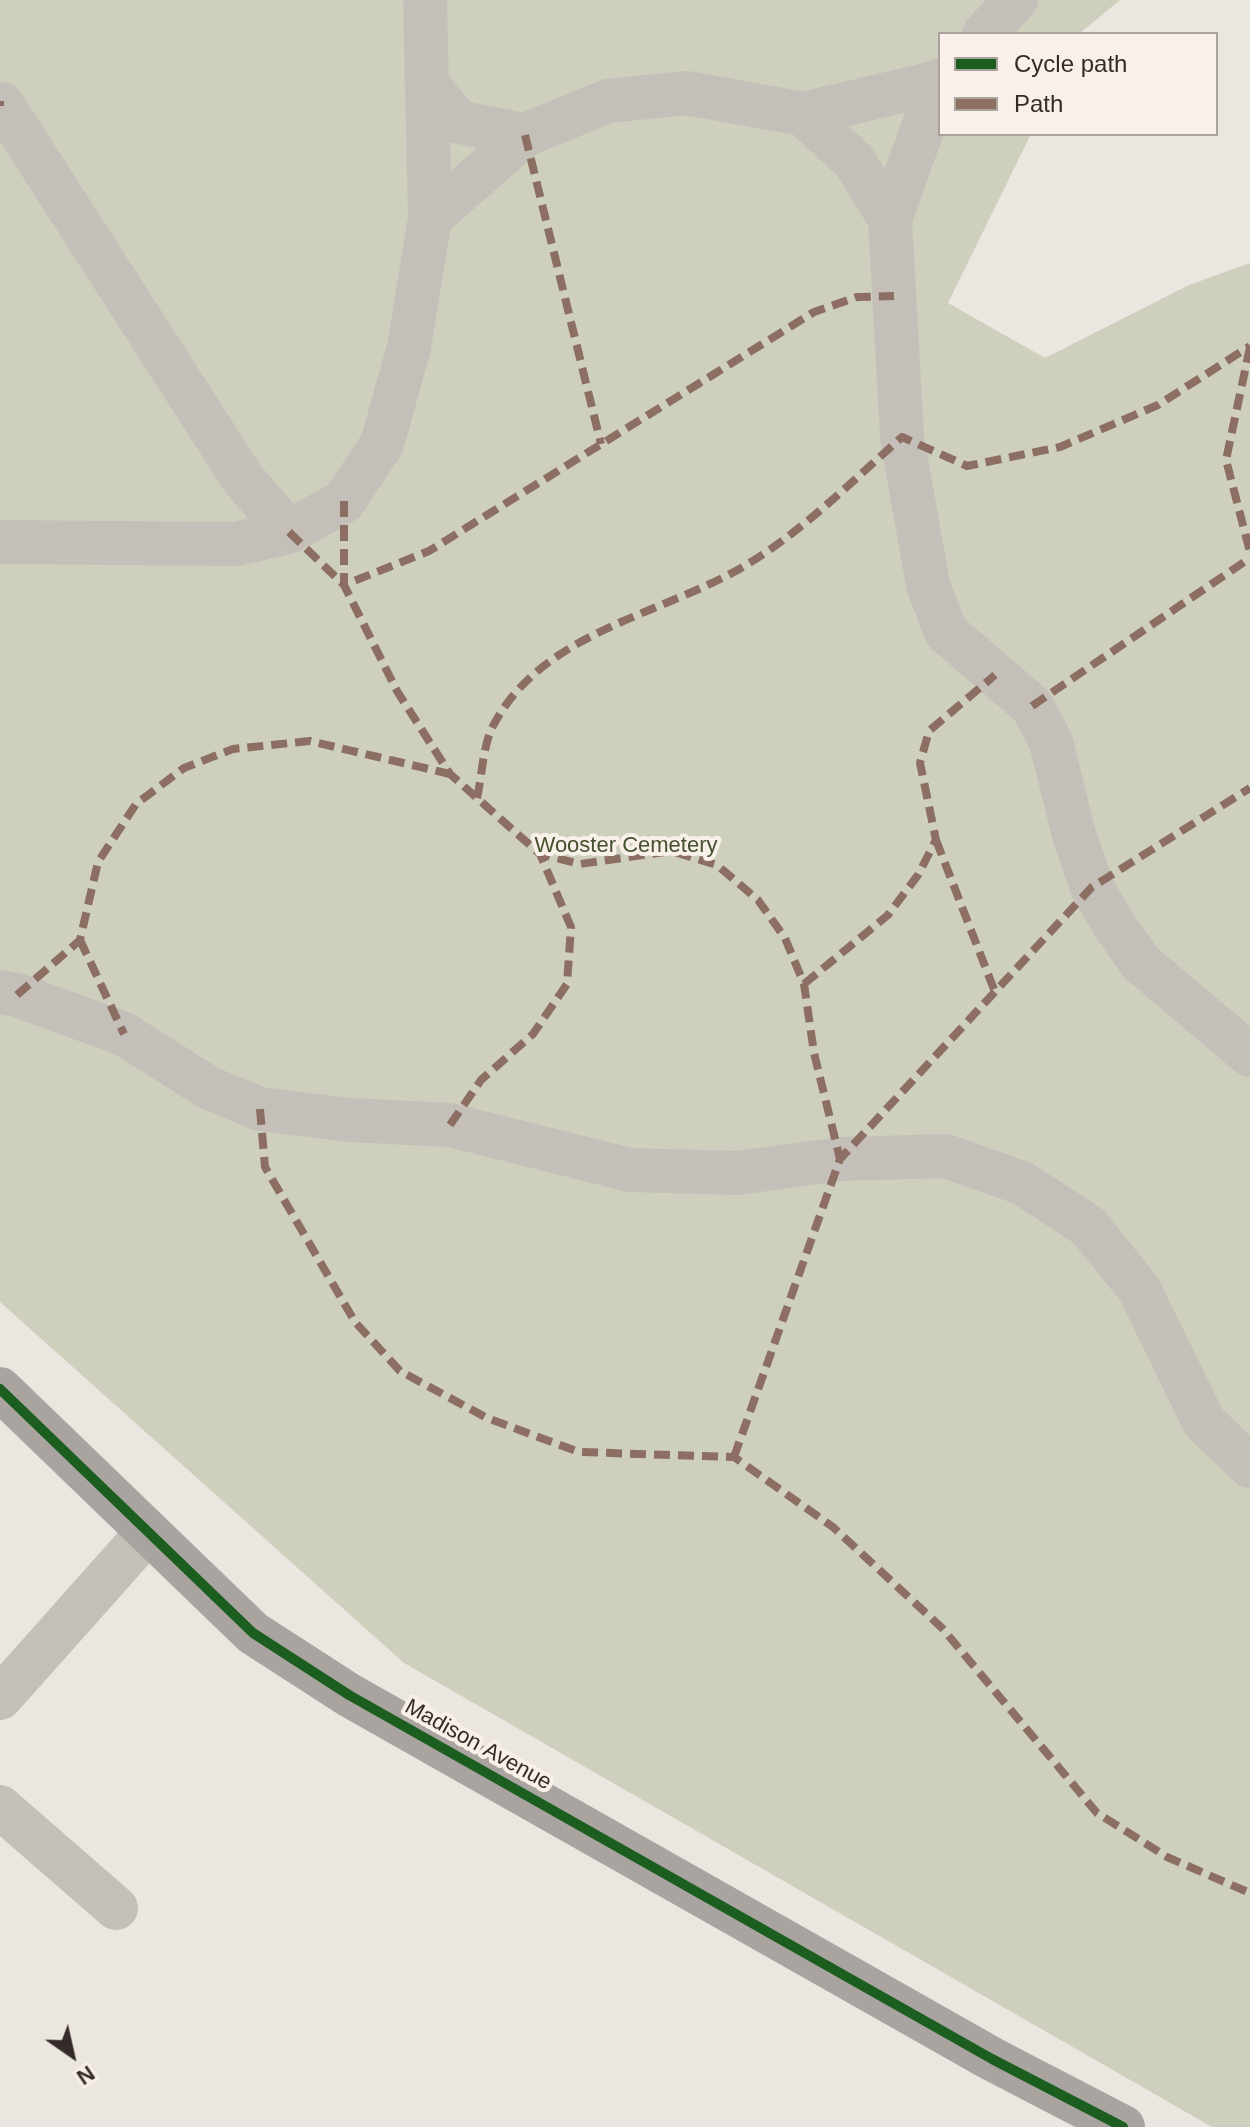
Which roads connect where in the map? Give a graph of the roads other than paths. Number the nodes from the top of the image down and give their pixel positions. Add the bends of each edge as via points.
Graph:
1 (425, 0) edge
2 (1016, 0) edge
3 (986, 32) edge
4 (938, 81) edge
5 (938, 84) edge
6 (427, 85) junction
7 (2, 104) dead end
8 (803, 114) junction
9 (525, 135) junction
10 (430, 218) junction
11 (890, 219) junction
12 (243, 479) junction
13 (289, 532) junction
14 (0, 542) edge
15 (214, 543) junction
16 (0, 992) edge
17 (1250, 1055) edge
18 (0, 1389) edge
19 (1250, 1466) edge
20 (147, 1533) junction
21 (0, 1698) edge
22 (0, 1807) edge
23 (116, 1908) dead end
24 (992, 2059) junction
25 (1094, 2127) edge
26 (1123, 2127) edge

1 - 6 lane
2 - 3 lane
4 - 8 lane
5 - 11 lane
6 - 9 lane via 459,122
6 - 10 lane
7 - 12 lane
8 - 9 lane via 686,93 608,101
8 - 11 lane via 854,161
9 - 10 lane
10 - 13 lane via 409,347 382,444 344,501
11 - 17 lane via 902,437 928,585 946,632 1032,706 1051,742 1092,887 1141,963
12 - 13 lane
12 - 15 lane
13 - 15 lane via 236,544
14 - 15 lane
16 - 19 lane via 124,1034 209,1088 260,1109 450,1125 630,1170 738,1173 840,1159 946,1156 1022,1183 1088,1226 1139,1289 1204,1422
18 - 20 main road, Madison Avenue
20 - 21 lane
20 - 24 main road, Madison Avenue via 253,1633 349,1695
22 - 23 lane
24 - 25 main road, Madison Avenue
24 - 26 main road, Madison Avenue

